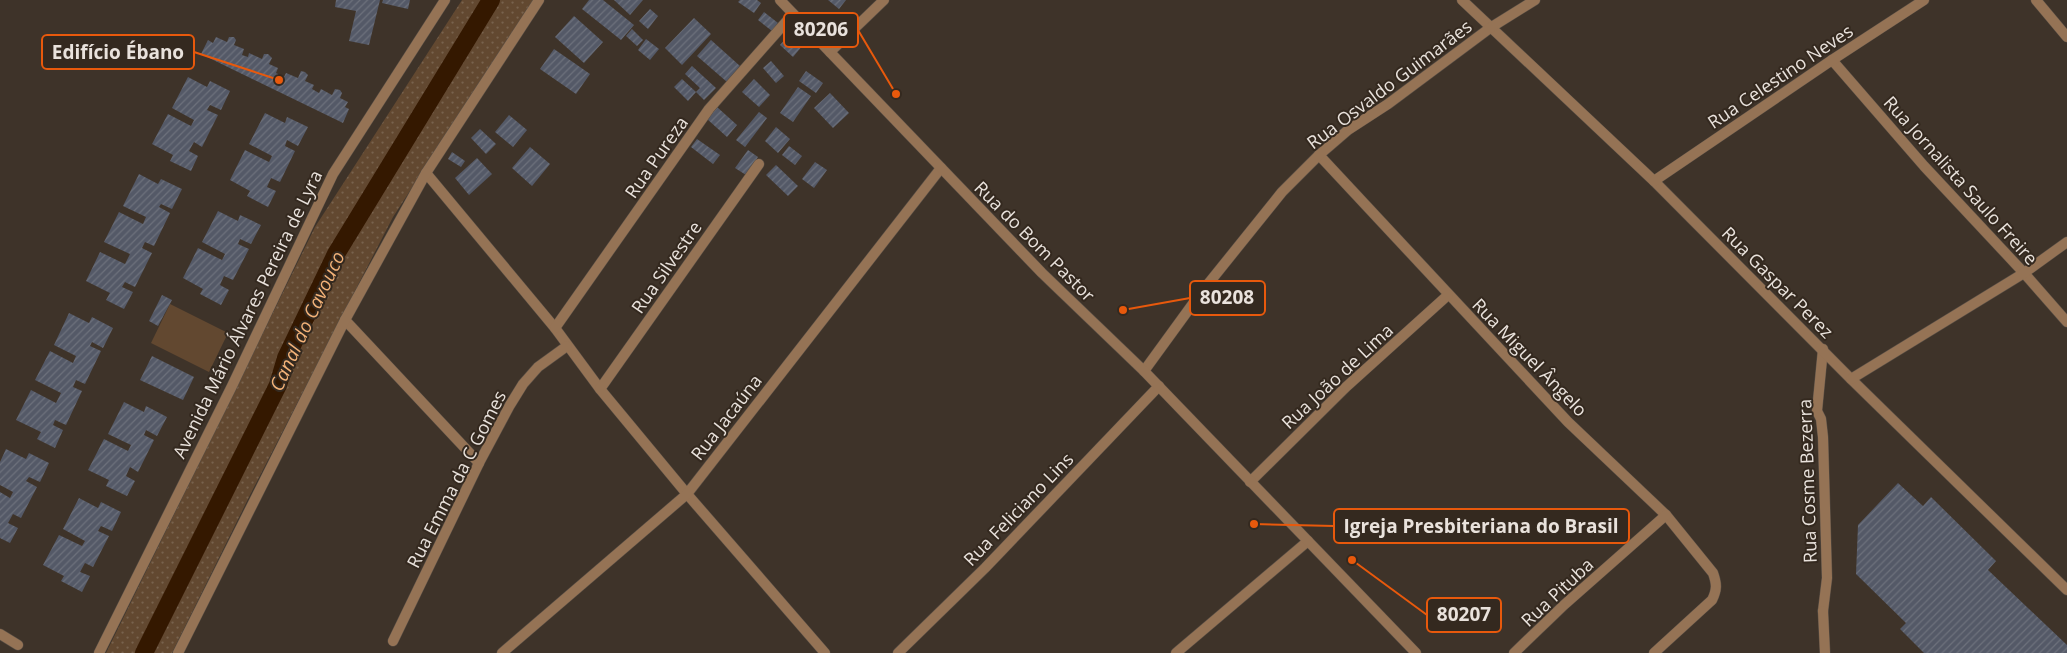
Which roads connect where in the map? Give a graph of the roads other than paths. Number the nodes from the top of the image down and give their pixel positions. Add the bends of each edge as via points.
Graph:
1 (445, 0) edge
2 (538, 0) edge
3 (780, 0) edge
4 (884, 0) edge
5 (1462, 0) edge
6 (1535, 0) edge
7 (1924, 0) edge
8 (2036, 0) edge
9 (794, 14) junction
10 (1490, 28) junction
11 (2067, 37) edge
12 (830, 52) junction
13 (1832, 60) junction
14 (1319, 155) junction
15 (759, 164) dead end
16 (941, 168) junction
17 (426, 173) junction
18 (1654, 180) junction
19 (2067, 242) edge
20 (2024, 273) junction
21 (1448, 295) junction
22 (345, 320) junction
23 (2067, 322) edge
24 (555, 328) junction
25 (567, 346) junction
26 (1823, 349) junction
27 (1144, 371) junction
28 (1851, 379) junction
29 (1159, 386) junction
30 (600, 389) junction
31 (479, 463) junction
32 (1250, 482) junction
33 (687, 494) junction
34 (1666, 516) junction
35 (1308, 542) junction
36 (2067, 590) edge
37 (0, 634) edge
38 (393, 641) dead end
39 (18, 645) dead end
40 (99, 653) edge
41 (178, 653) edge
42 (502, 653) edge
43 (825, 653) edge
44 (898, 653) edge
45 (1176, 653) edge
46 (1416, 653) edge
47 (1514, 653) edge
48 (1654, 653) edge
49 (1825, 653) edge

1 - 40 street, Avenida Mário Álvares Pereira de Lyra via 333,174
2 - 17 street
3 - 9 street, Rua do Bom Pastor
4 - 12 street
5 - 10 street, Rua Gaspar Perez
6 - 10 street, Rua Osvaldo Guimarães
7 - 13 street, Rua Celestino Neves
8 - 11 street
9 - 12 street, Rua do Bom Pastor
9 - 24 street, Rua Pureza via 709,109
10 - 14 street, Rua Osvaldo Guimarães via 1348,130
10 - 18 street, Rua Gaspar Perez
12 - 16 street, Rua do Bom Pastor
13 - 18 street, Rua Celestino Neves
13 - 20 street, Rua Jornalista Saulo Freire via 1924,166
14 - 21 street, Rua Miguel Ângelo
14 - 27 street, Rua Osvaldo Guimarães via 1282,192 1200,294
15 - 30 street, Rua Silvestre
16 - 27 street, Rua do Bom Pastor via 1042,273
16 - 33 street, Rua Jacaúna
17 - 22 street
17 - 24 street
18 - 26 street, Rua Gaspar Perez
19 - 20 street
20 - 23 street, Rua Jornalista Saulo Freire
20 - 28 street
21 - 32 street, Rua João de Lima via 1346,387
21 - 34 street, Rua Miguel Ângelo via 1568,422
22 - 31 street
22 - 41 street
24 - 25 street
25 - 30 street
25 - 31 street, Rua Emma da C Gomes via 538,367 523,384
26 - 28 street, Rua Gaspar Perez
26 - 49 street, Rua Cosme Bezerra via 1817,411 1823,437 1827,578 1822,610
27 - 29 street, Rua do Bom Pastor
28 - 36 street, Rua Gaspar Perez
29 - 32 street, Rua do Bom Pastor
29 - 44 street, Rua Feliciano Lins via 985,568
30 - 33 street
31 - 38 street, Rua Emma da C Gomes
32 - 35 street, Rua do Bom Pastor
33 - 42 street, Rua Jacaúna
33 - 43 street
34 - 47 street, Rua Pituba
34 - 48 street, Rua Miguel Ângelo via 1714,573 1716,591 1712,600
35 - 45 street
35 - 46 street, Rua do Bom Pastor
37 - 39 street

